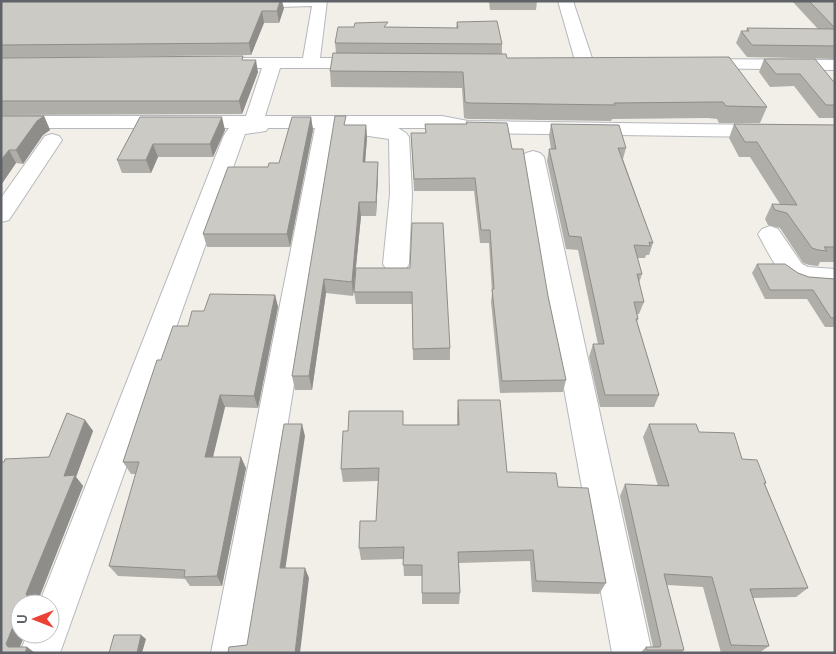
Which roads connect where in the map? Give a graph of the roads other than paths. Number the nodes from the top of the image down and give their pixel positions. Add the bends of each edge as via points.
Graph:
1 (565, 1) edge
2 (320, 2) edge
3 (230, 3) edge
4 (273, 62) junction
5 (205, 63) edge
6 (311, 63) junction
7 (388, 63) edge
8 (566, 64) edge
9 (585, 64) junction
10 (604, 64) edge
11 (680, 64) edge
12 (815, 65) junction
13 (835, 65) edge
14 (830, 83) edge
15 (1, 122) edge
16 (253, 124) junction
17 (325, 128) junction
18 (835, 132) edge
19 (52, 140) dead end
20 (532, 157) dead end
21 (1, 215) edge
22 (770, 234) dead end
23 (396, 264) dead end
24 (835, 278) edge
25 (60, 598) edge
26 (232, 653) edge
27 (632, 653) edge

1 - 9 street
2 - 3 street
2 - 6 street
4 - 5 street
4 - 6 street
4 - 16 street
6 - 7 street
8 - 9 street
9 - 10 street
11 - 12 street
12 - 13 street
12 - 14 street
15 - 16 street
16 - 18 street via 442,122 468,127
17 - 23 street via 394,133 398,137 400,194
17 - 25 street via 249,127 238,128 234,135
17 - 26 street
19 - 21 street
20 - 27 street
22 - 24 street via 791,270 798,275

